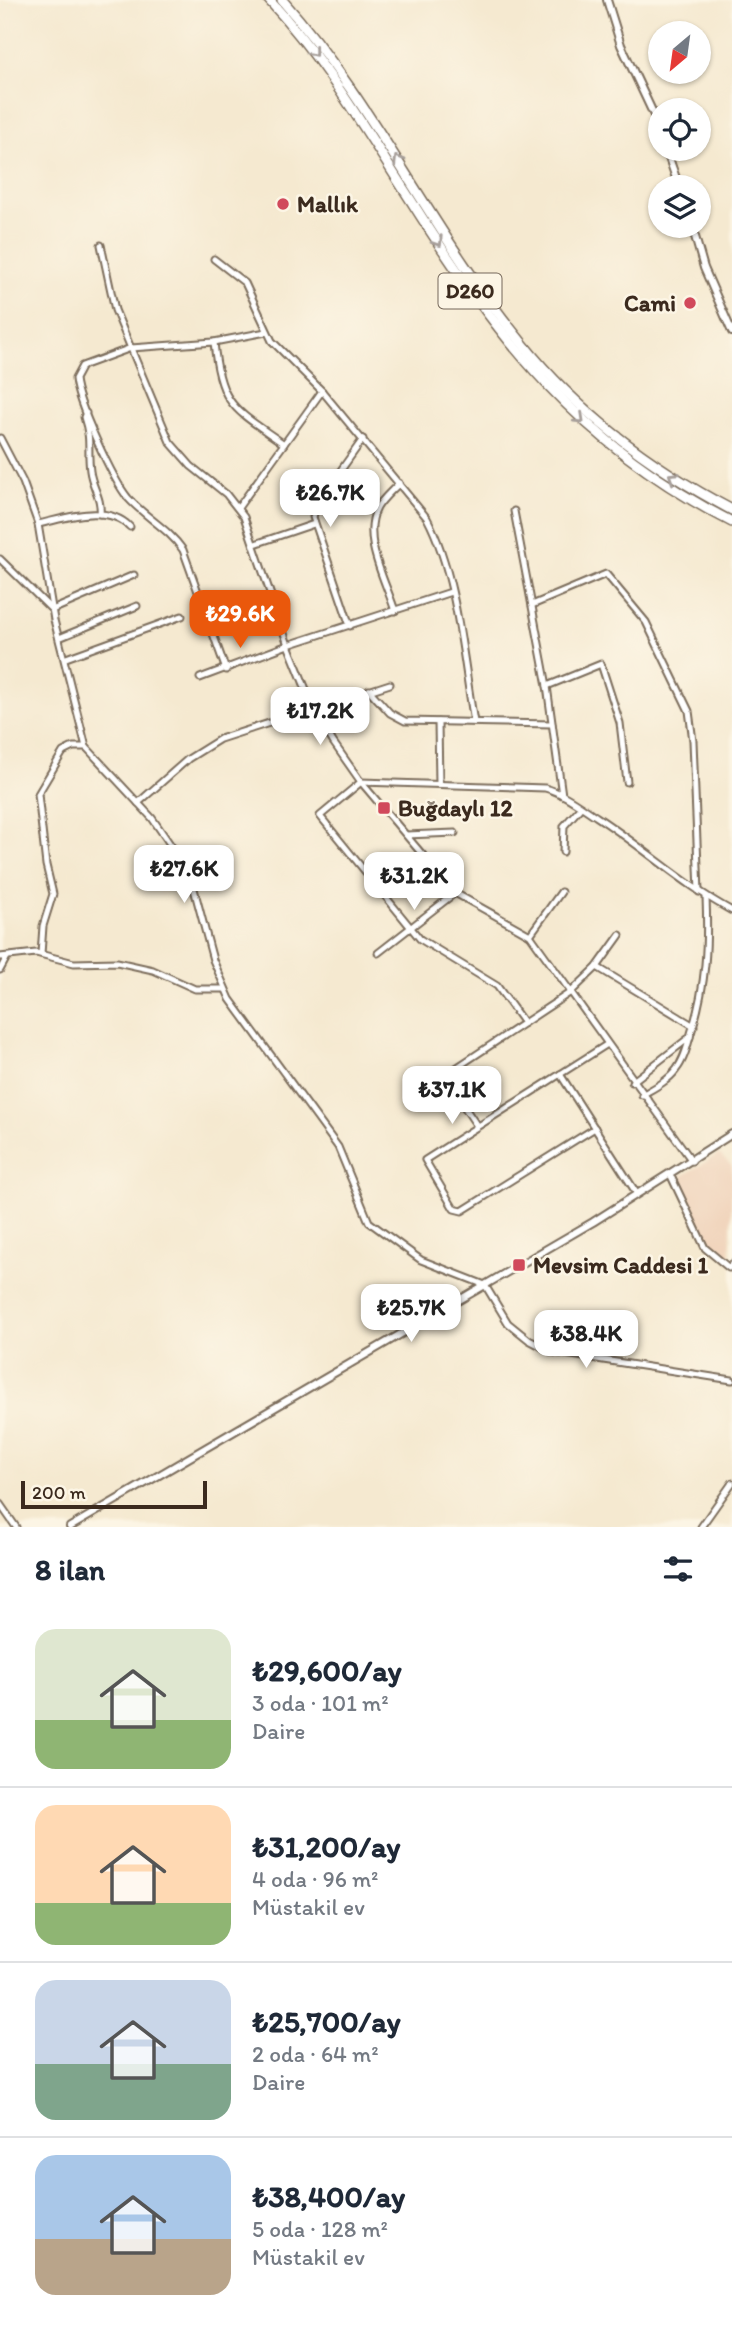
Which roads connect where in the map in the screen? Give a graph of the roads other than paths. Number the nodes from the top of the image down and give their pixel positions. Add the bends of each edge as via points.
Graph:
1 (269, 0) edge
2 (282, 0) edge
3 (607, 0) edge
4 (648, 102) edge
5 (696, 238) edge
6 (101, 245) dead end
7 (214, 259) dead end
8 (266, 332) junction
9 (732, 332) edge
10 (214, 342) junction
11 (131, 348) junction
12 (322, 391) junction
13 (86, 412) junction
14 (0, 438) edge
15 (363, 439) junction
16 (284, 444) junction
17 (399, 483) junction
18 (238, 508) junction
19 (514, 510) dead end
20 (732, 510) edge
21 (100, 514) junction
22 (732, 522) edge
23 (38, 524) junction
24 (314, 524) junction
25 (130, 527) dead end
26 (255, 544) junction
27 (0, 559) edge
28 (134, 575) dead end
29 (451, 593) junction
30 (532, 605) junction
31 (137, 606) dead end
32 (53, 610) junction
33 (395, 611) junction
34 (182, 616) dead end
35 (349, 626) junction
36 (59, 638) junction
37 (288, 645) junction
38 (66, 658) junction
39 (226, 670) junction
40 (200, 678) dead end
41 (390, 684) dead end
42 (547, 686) junction
43 (369, 690) junction
44 (314, 709) junction
45 (438, 722) junction
46 (474, 723) junction
47 (552, 724) junction
48 (86, 747) junction
49 (362, 782) junction
50 (626, 782) dead end
51 (439, 784) junction
52 (562, 795) junction
53 (138, 803) junction
54 (582, 807) junction
55 (456, 833) dead end
56 (406, 835) junction
57 (564, 852) dead end
58 (561, 892) dead end
59 (699, 892) junction
60 (455, 893) junction
61 (706, 897) junction
62 (732, 911) edge
63 (411, 928) junction
64 (530, 935) junction
65 (620, 935) dead end
66 (378, 953) dead end
67 (41, 954) junction
68 (3, 957) edge
69 (597, 967) junction
70 (0, 970) edge
71 (225, 989) junction
72 (571, 992) junction
73 (524, 1023) junction
74 (694, 1026) junction
75 (690, 1037) junction
76 (606, 1045) junction
77 (560, 1074) junction
78 (632, 1082) junction
79 (642, 1096) junction
80 (477, 1126) junction
81 (595, 1128) junction
82 (732, 1134) edge
83 (692, 1161) junction
84 (670, 1174) junction
85 (637, 1194) junction
86 (732, 1264) edge
87 (485, 1285) junction
88 (732, 1380) edge
89 (732, 1483) edge
90 (0, 1504) edge
91 (16, 1527) edge
92 (70, 1527) edge
93 (701, 1527) edge

1 -> 22 highway, D260 via 334,81 464,284 526,363 574,414 618,451
20 -> 2 highway, D260 via 627,445 538,362 468,270 344,77
3 - 4 street via 621,45
5 - 9 street
6 - 11 street via 112,299
7 - 8 street via 245,283
8 - 10 street
8 - 12 street
10 - 11 street
10 - 16 street via 220,379 232,407
11 - 13 street via 78,371 75,385
11 - 18 street via 170,442
12 - 15 street
12 - 16 street
13 - 21 street via 90,473 100,499
13 - 39 street via 122,490 183,550
14 - 23 street
15 - 17 street
15 - 24 street via 317,504
16 - 18 street
17 - 29 street via 431,526
17 - 33 street via 377,508 372,529
18 - 26 street
19 - 30 street
21 - 23 street
21 - 25 street via 119,518
23 - 32 street
24 - 26 street
24 - 35 street
26 - 37 street
27 - 32 street
28 - 32 street
29 - 33 street
29 - 46 street
30 - 42 street
30 - 59 street via 606,573 646,622 682,692 691,721
31 - 36 street
32 - 36 street
33 - 35 street
34 - 38 street
35 - 37 street
36 - 38 street
37 - 39 street
37 - 44 street
38 - 48 street
39 - 40 street
41 - 43 street
42 - 47 street
42 - 50 street via 601,664 620,723
43 - 44 street
43 - 45 street via 400,719
44 - 49 street
44 - 53 street via 244,729 209,745
45 - 46 street
45 - 51 street
46 - 47 street
47 - 52 street
48 - 53 street
48 - 67 street via 63,752 38,794 53,894 43,926
49 - 51 street
49 - 56 street
49 - 63 street via 320,816
51 - 52 street via 537,786
52 - 54 street
53 - 71 street via 166,836 187,872
54 - 57 street via 564,826
54 - 59 street
55 - 56 street
56 - 60 street
58 - 64 street
59 - 61 street
60 - 63 street
60 - 64 street
61 - 62 street
61 - 74 street via 709,950
63 - 66 street
63 - 73 street via 420,939 497,986
64 - 72 street
65 - 69 street
67 - 68 street
67 - 71 street via 74,963 122,962 195,989
68 - 70 street
69 - 72 street
69 - 74 street
71 - 87 street via 338,1147 369,1222 421,1260
72 - 73 street
72 - 76 street
73 - 80 street via 451,1073 451,1087
74 - 75 street
75 - 78 street
75 - 79 street via 674,1073
76 - 77 street
76 - 78 street
77 - 80 street
77 - 81 street
78 - 79 street
79 - 83 street
80 - 81 street via 425,1160 454,1209 462,1211
81 - 85 street
82 - 83 street
83 - 84 street
84 - 85 street
84 - 86 street via 705,1248 729,1268
85 - 87 street
87 - 88 street via 508,1323 552,1352
87 - 92 street
89 - 93 street
90 - 91 street

